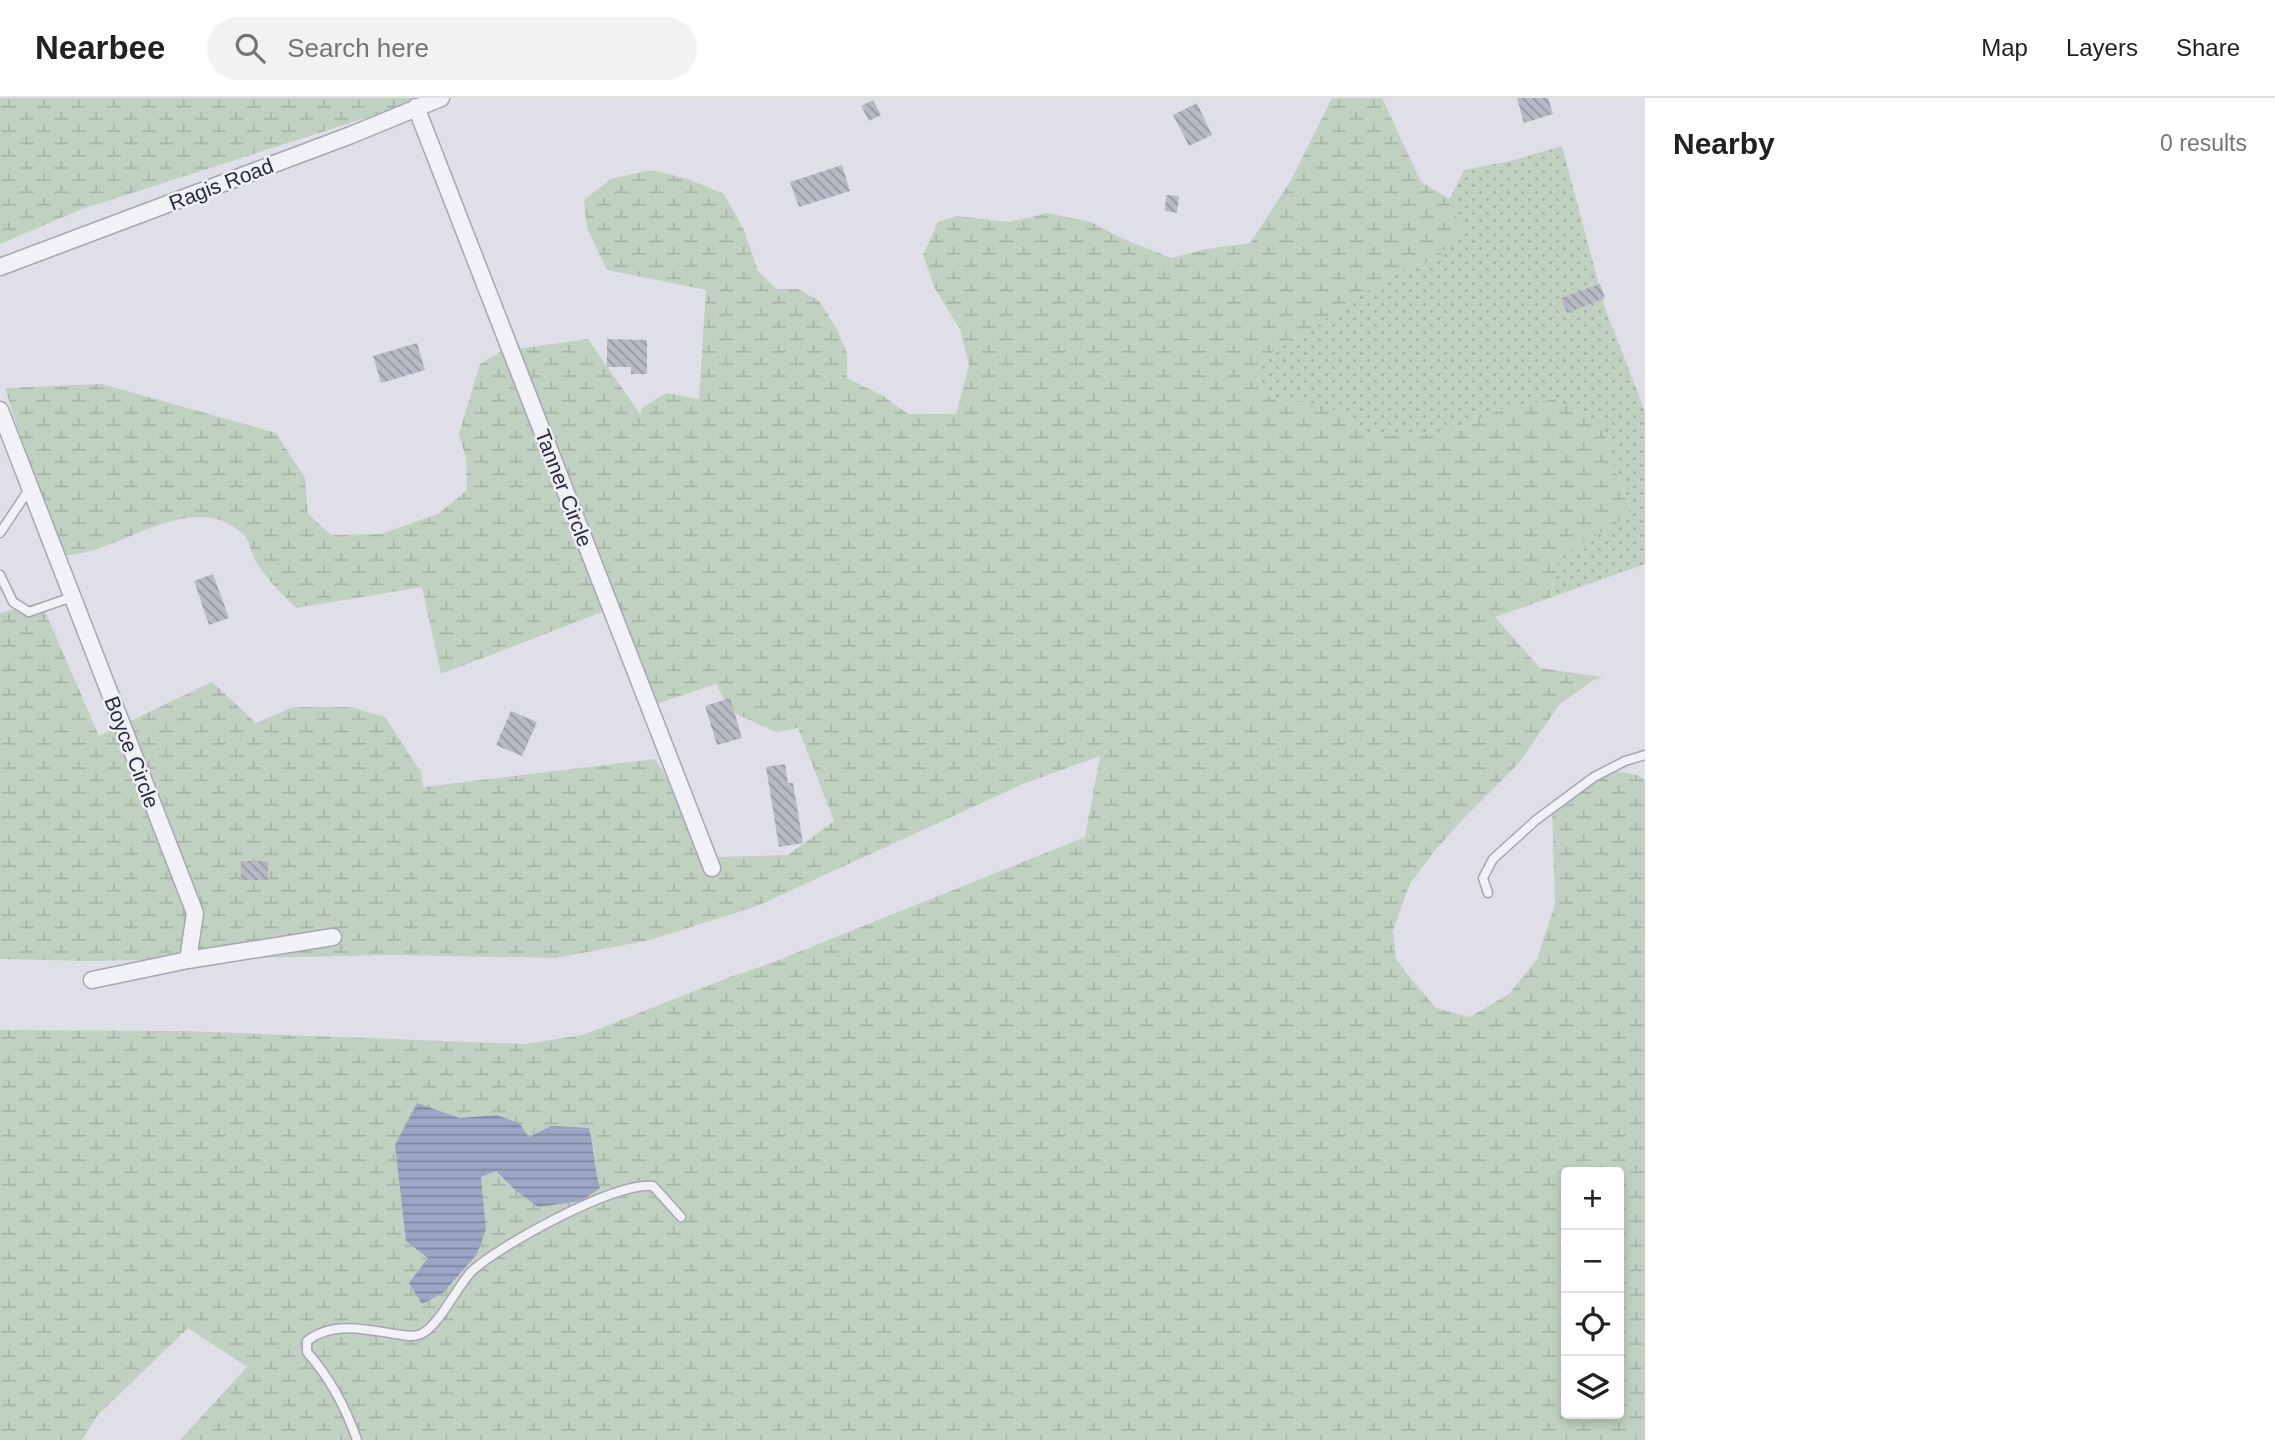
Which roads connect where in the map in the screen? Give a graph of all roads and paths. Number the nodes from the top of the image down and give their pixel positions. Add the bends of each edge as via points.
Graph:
1 (441, 98) edge
2 (416, 107) junction
3 (0, 267) edge
4 (0, 410) edge
5 (30, 488) junction
6 (0, 533) edge
7 (0, 575) edge
8 (72, 597) junction
9 (1645, 755) edge
10 (712, 868) dead end
11 (1488, 893) dead end
12 (333, 937) dead end
13 (188, 960) junction
14 (92, 979) dead end
15 (681, 1217) dead end
16 (357, 1440) edge

1 - 2 street, Ragis Road
2 - 3 street, Ragis Road
2 - 10 street, Tanner Circle
4 - 5 street, Boyce Circle
5 - 6 lane
5 - 8 street, Boyce Circle
7 - 8 lane via 13,602 29,612
8 - 13 street, Boyce Circle via 195,913
9 - 11 lane via 1594,777 1536,820 1493,859 1483,878
12 - 13 street
13 - 14 street
15 - 16 lane via 653,1186 631,1188 547,1224 490,1257 471,1273 421,1335 335,1328 317,1332 307,1341 307,1352 348,1413

